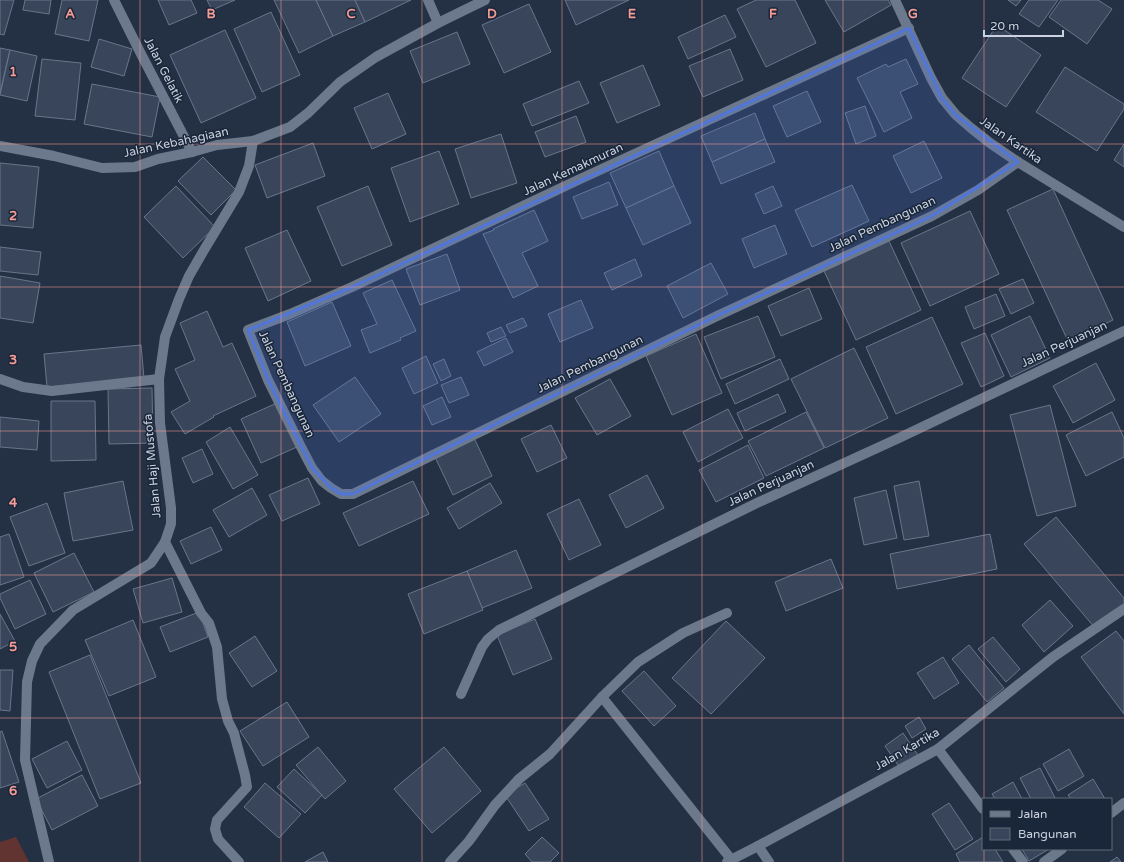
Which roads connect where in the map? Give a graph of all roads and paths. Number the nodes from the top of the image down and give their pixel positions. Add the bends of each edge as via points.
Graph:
1 (114, 0) edge
2 (428, 0) edge
3 (485, 0) edge
4 (895, 0) edge
5 (438, 23) junction
6 (909, 28) junction
7 (254, 141) junction
8 (0, 146) edge
9 (192, 152) junction
10 (1018, 162) junction
11 (1124, 228) edge
12 (248, 330) joint
13 (1124, 331) edge
14 (0, 379) edge
15 (159, 379) junction
16 (165, 542) junction
17 (1124, 609) edge
18 (727, 613) dead end
19 (461, 694) dead end
20 (602, 697) junction
21 (938, 749) junction
22 (1124, 804) edge
23 (982, 808) edge
24 (1112, 812) edge
25 (758, 846) junction
26 (1014, 850) edge
27 (1061, 850) edge
28 (729, 861) edge
29 (49, 862) edge
30 (239, 862) edge
31 (450, 862) edge
32 (769, 862) edge
33 (1023, 862) edge
34 (1044, 862) edge

1 - 9 street, Jalan Gelatik
2 - 5 street
3 - 5 street, Jalan Kebahagiaan
4 - 6 street, Jalan Kartika
5 - 7 street, Jalan Kebahagiaan via 357,69 290,127
6 - 10 street, Jalan Kartika via 942,98 971,128
6 - 12 street, Jalan Kemakmuran via 352,287
7 - 9 street, Jalan Kebahagiaan via 217,145
7 - 15 street, Jalan Haji Mustofa via 249,166 239,192 189,276 179,299 165,336
8 - 9 street, Jalan Kebahagiaan via 102,168 135,167
10 - 11 street, Jalan Kartika
10 - 12 street, Jalan Pembangunan via 978,190 932,216 717,316 353,494 341,494 331,488 312,468 268,380
13 - 19 street, Jalan Perjuanjan via 759,502 499,630 482,647
14 - 15 street via 23,387 52,391
15 - 16 street, Jalan Haji Mustofa via 160,422 171,508
16 - 29 street, Jalan Haji Mustofa via 151,563 73,610 40,644 32,661 27,682 25,760
16 - 30 street via 201,613 209,623 217,647 222,699 234,733 247,787 217,820 215,829 218,839
17 - 21 street, Jalan Kartika via 1053,657
18 - 20 street via 683,633 638,662
20 - 28 street
20 - 31 street via 550,754 519,779 495,805
21 - 23 street
21 - 25 street, Jalan Kartika
22 - 24 street
25 - 28 street, Jalan Kartika
25 - 32 street
26 - 33 street
27 - 34 street

